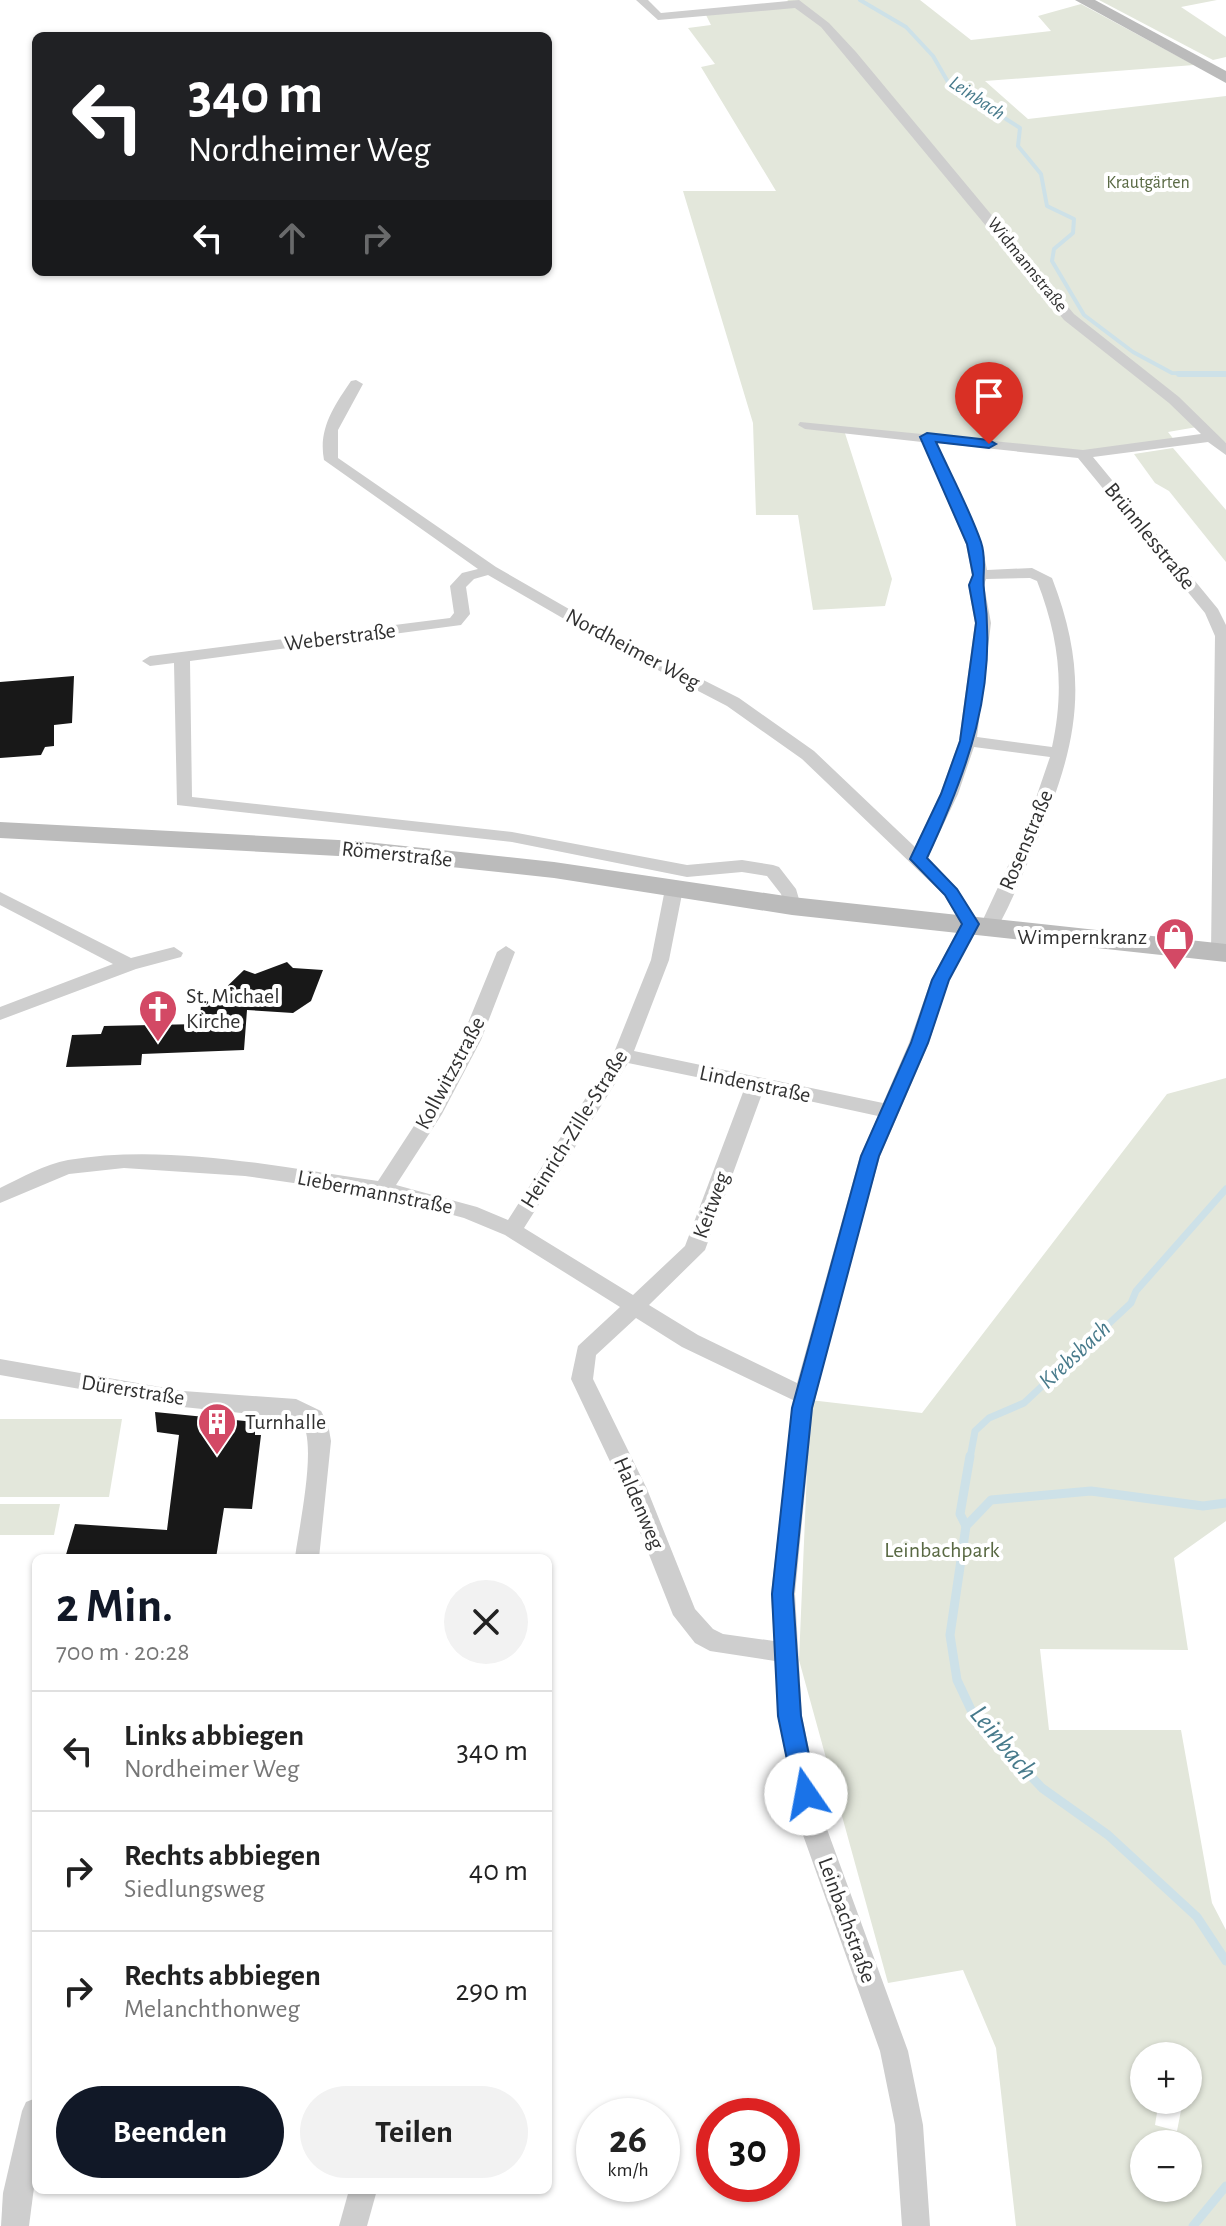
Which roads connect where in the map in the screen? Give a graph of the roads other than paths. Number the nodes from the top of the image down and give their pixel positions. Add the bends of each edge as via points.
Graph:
1 (642, 0) edge
2 (1083, 0) edge
3 (794, 2) edge
4 (1226, 78) edge
5 (356, 384) dead end
6 (805, 425) dead end
7 (927, 437) junction
8 (1212, 437) junction
9 (1226, 451) edge
10 (1083, 454) junction
11 (490, 570) junction
12 (980, 575) junction
13 (182, 657) junction
14 (150, 661) dead end
15 (968, 741) junction
16 (1059, 753) junction
17 (0, 830) edge
18 (918, 859) junction
19 (674, 889) junction
20 (0, 898) edge
21 (792, 906) junction
22 (980, 925) junction
23 (506, 952) dead end
24 (1223, 952) edge
25 (174, 953) dead end
26 (129, 965) junction
27 (0, 1014) edge
28 (623, 1055) junction
29 (756, 1084) junction
30 (888, 1111) junction
31 (383, 1189) junction
32 (0, 1196) edge
33 (512, 1230) junction
34 (637, 1306) junction
35 (0, 1367) edge
36 (805, 1396) junction
37 (307, 1554) edge
38 (785, 1652) junction
39 (32, 2128) edge
40 (362, 2194) edge
41 (15, 2226) edge
42 (353, 2226) edge
43 (916, 2226) edge

1 - 3 street via 658,17
2 - 4 main road
3 - 8 street, Widmannstraße via 852,54 1069,317
5 - 11 street, Nordheimer Weg via 332,425 326,446 331,460
6 - 7 street
7 - 10 street
7 - 12 street via 974,544
8 - 9 street, Widmannstraße
8 - 10 street
10 - 24 street, Brünnlesstraße via 1212,612 1223,636
11 - 13 street, Weberstraße via 468,576 458,586 462,614 455,622
11 - 18 street, Nordheimer Weg via 733,702 808,755
12 - 15 street via 976,585 983,623
12 - 16 street, Rosenstraße via 1032,573 1044,578 1067,651
13 - 14 street, Weberstraße
13 - 21 street, Römerstraße via 183,801 512,837 676,870 742,866 773,871 790,893
15 - 16 street
15 - 18 street
16 - 22 street, Rosenstraße via 1044,807
17 - 19 main road, Römerstraße via 357,849
18 - 22 street, Nordheimer Weg
19 - 21 main road, Römerstraße
19 - 28 street, Heinrich-Zille-Straße via 660,960
20 - 26 street
21 - 22 main road, Römerstraße
22 - 24 main road, Römerstraße
22 - 30 street, Leinbachstraße via 940,980
23 - 31 street, Kollwitzstraße via 471,1040 432,1114
25 - 26 street
26 - 27 street
28 - 29 street, Lindenstraße
28 - 33 street, Heinrich-Zille-Straße
29 - 30 street, Lindenstraße
29 - 34 street, Keitweg via 694,1250
30 - 36 street, Leinbachstraße via 870,1156
31 - 32 street, Liebermannstraße via 245,1169 124,1161 66,1167
31 - 33 street, Liebermannstraße via 470,1212
33 - 34 street, Liebermannstraße
34 - 36 street, Liebermannstraße via 690,1341
34 - 38 street, Haldenweg via 586,1352 582,1379 635,1489 685,1615 719,1644
35 - 37 street, Dürerstraße via 172,1397 309,1413 318,1426 318,1455
36 - 38 street, Leinbachstraße via 783,1594
38 - 43 street, Leinbachstraße via 790,1716 811,1821 894,2051 909,2125
39 - 41 street
40 - 42 street

